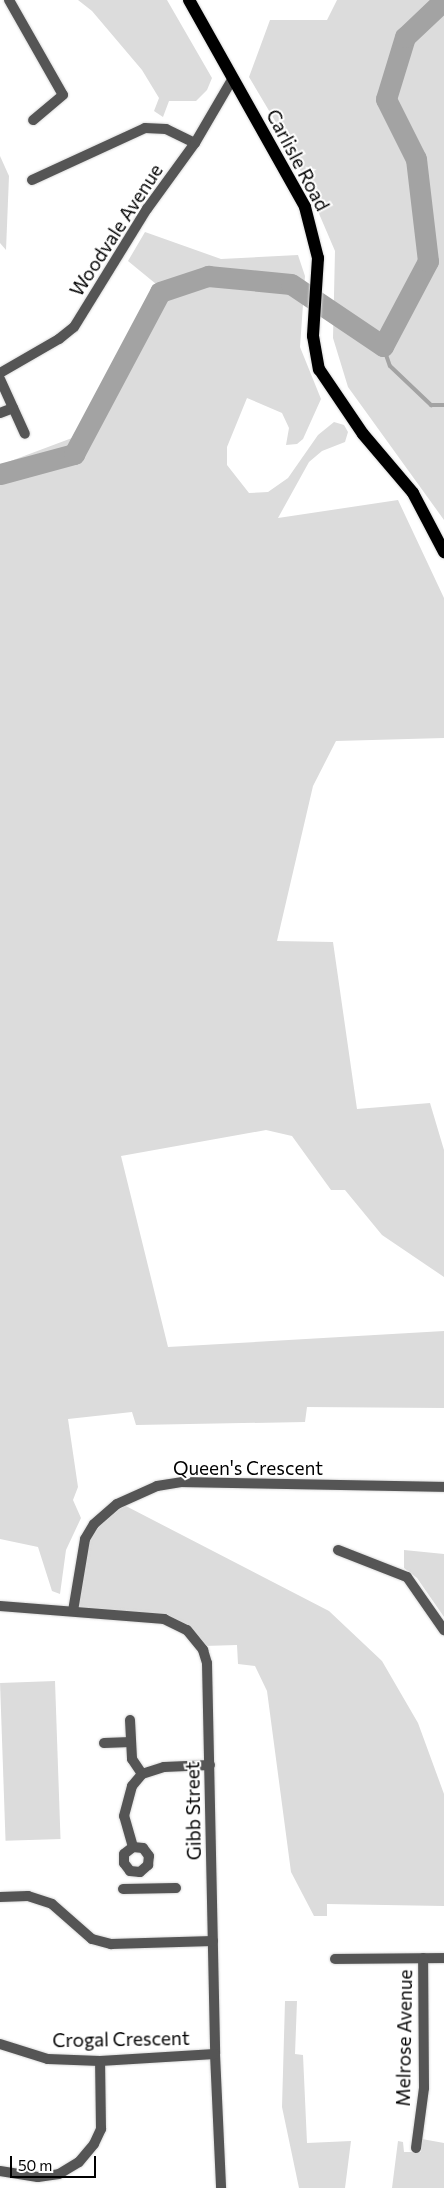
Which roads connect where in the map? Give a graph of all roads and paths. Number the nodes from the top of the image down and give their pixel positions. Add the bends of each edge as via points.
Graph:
1 (9, 0) edge
2 (189, 0) edge
3 (233, 78) junction
4 (33, 120) dead end
5 (195, 142) junction
6 (32, 180) dead end
7 (0, 373) edge
8 (0, 379) edge
9 (13, 408) junction
10 (0, 413) edge
11 (25, 434) dead end
12 (444, 552) edge
13 (444, 1487) edge
14 (338, 1550) dead end
15 (0, 1606) edge
16 (72, 1611) junction
17 (444, 1630) edge
18 (130, 1720) dead end
19 (131, 1742) junction
20 (104, 1743) dead end
21 (210, 1765) junction
22 (142, 1774) junction
23 (133, 1847) junction
24 (137, 1872) junction
25 (176, 1888) dead end
26 (122, 1889) dead end
27 (137, 1889) junction
28 (0, 1897) edge
29 (213, 1941) junction
30 (423, 1958) junction
31 (444, 1958) edge
32 (335, 1959) dead end
33 (0, 2044) edge
34 (215, 2054) junction
35 (100, 2061) junction
36 (416, 2148) dead end
37 (0, 2171) edge
38 (221, 2188) edge

1 - 4 street via 63,95
2 - 3 main road, Carlisle Road
3 - 5 street, Woodvale Avenue
3 - 12 main road, Carlisle Road via 305,207 318,258 313,336 320,369 332,393 413,493
5 - 6 street via 166,129 145,128
5 - 7 street, Woodvale Avenue via 137,224 74,327
8 - 9 street
9 - 10 street
9 - 11 street
13 - 16 street, Queen's Crescent via 183,1482 157,1486 116,1504 94,1524 85,1539
14 - 17 street via 407,1577
15 - 16 street, Gibb Street
16 - 21 street, Gibb Street via 164,1619 187,1630 197,1639 207,1663
18 - 19 street
19 - 20 street
19 - 22 street via 132,1759
21 - 22 street via 164,1767
21 - 29 street, Gibb Street
22 - 23 street via 132,1786 124,1805
23 - 24 street via 124,1854 124,1863 128,1869
23 - 24 street via 143,1848 149,1856 147,1868
24 - 27 street
25 - 27 street
26 - 27 street
28 - 29 street via 28,1896 52,1904 92,1939 111,1944
29 - 34 street, Gibb Street
30 - 31 street
30 - 32 street
30 - 36 street, Melrose Avenue via 424,2088
33 - 35 street, Crogal Crescent via 48,2059
34 - 35 street, Crogal Crescent
34 - 38 street, Gibb Street
35 - 37 street via 101,2129 79,2162 59,2174 38,2177

